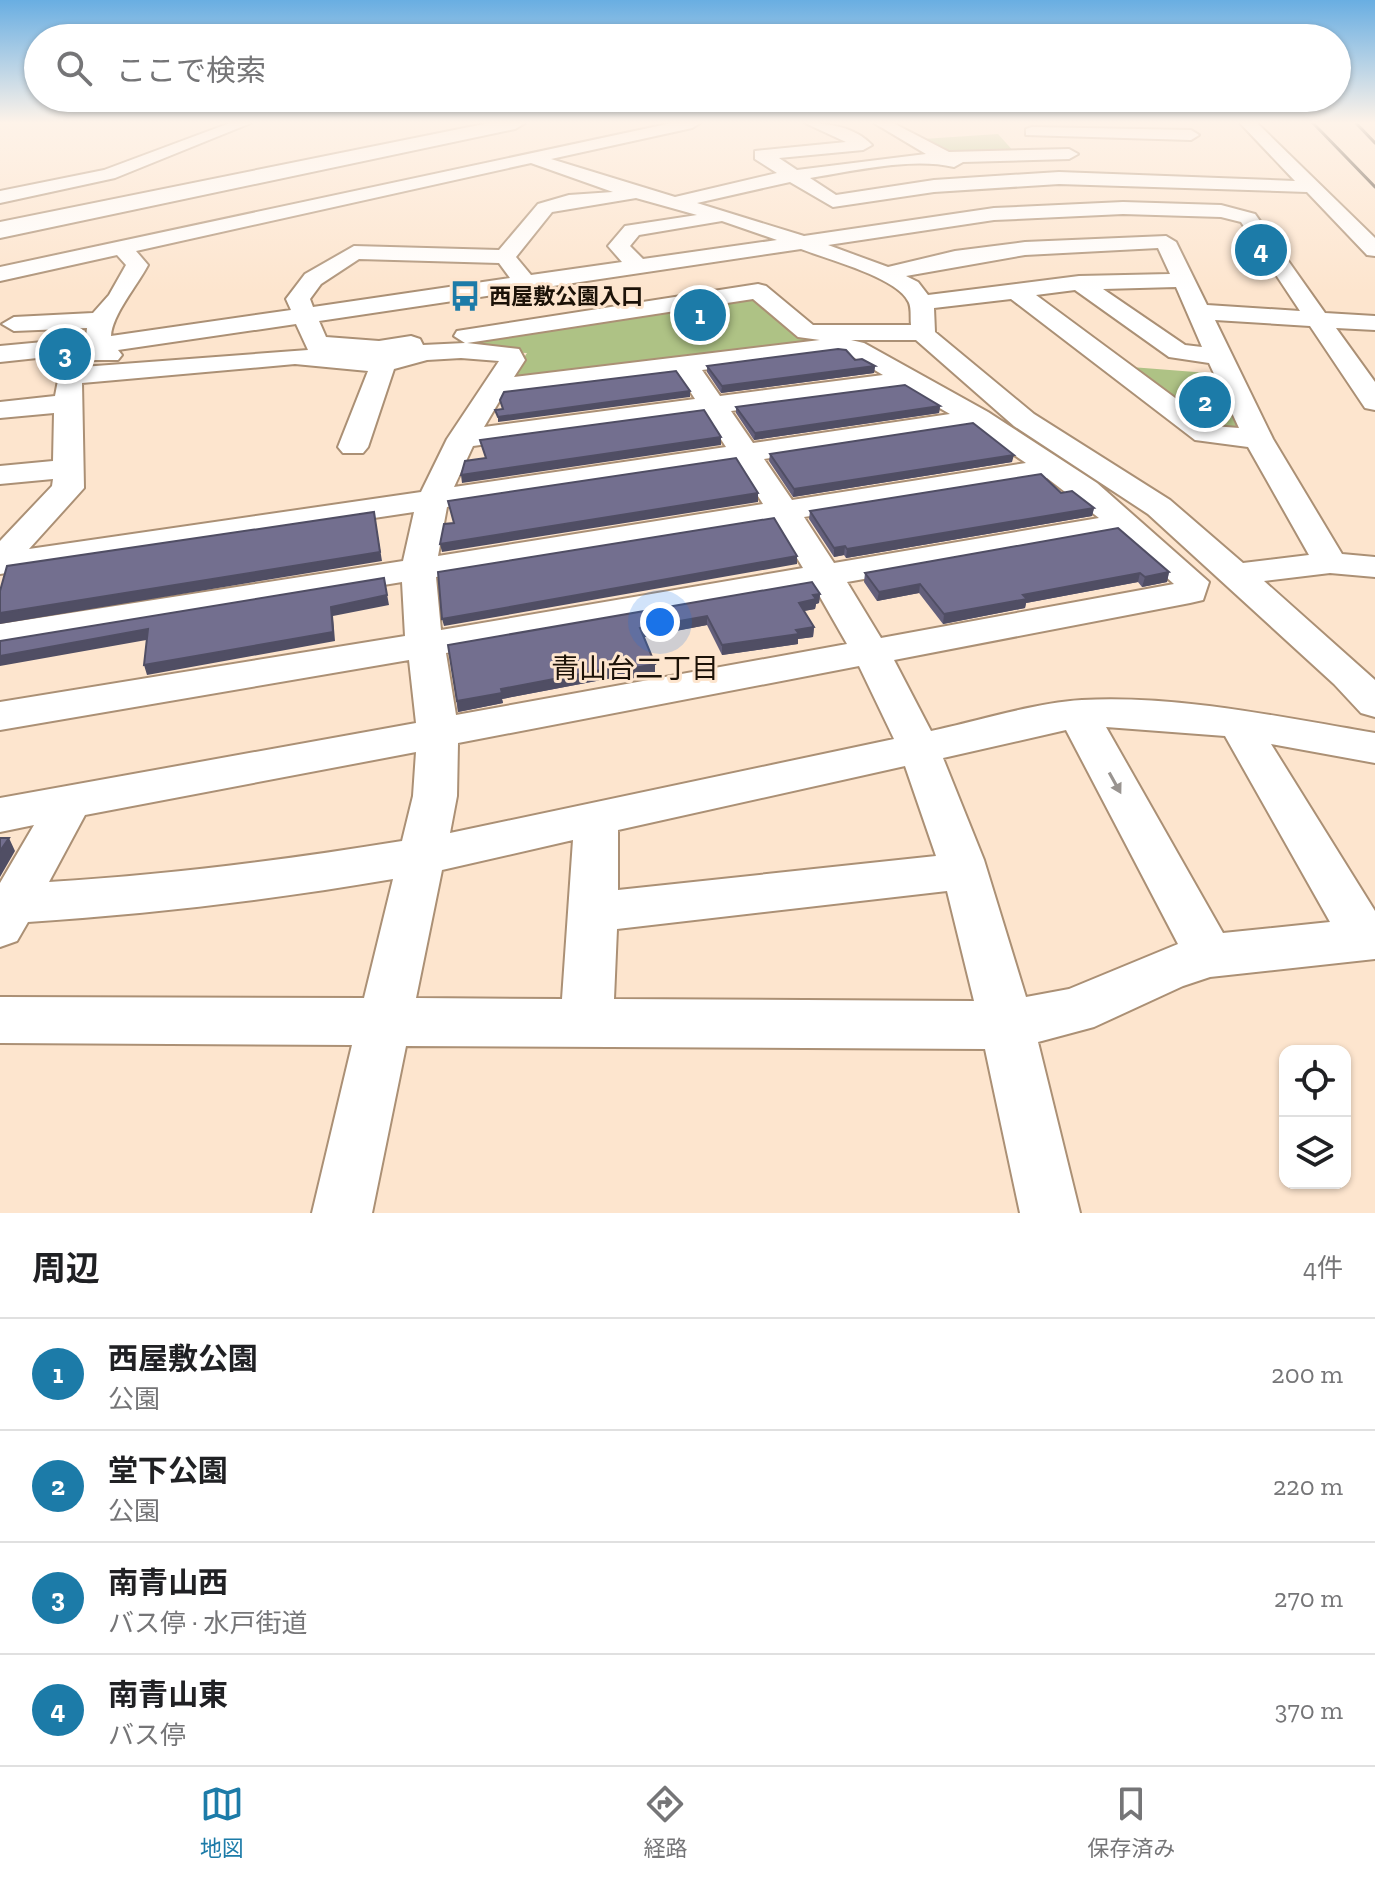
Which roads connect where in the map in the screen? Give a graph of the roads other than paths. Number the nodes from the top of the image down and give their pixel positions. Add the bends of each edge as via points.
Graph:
1 (82, 180) edge
2 (216, 180) edge
3 (243, 180) edge
4 (423, 180) edge
5 (599, 180) edge
6 (769, 180) edge
7 (800, 180) edge
8 (981, 180) edge
9 (1055, 180) edge
10 (1222, 180) edge
11 (1250, 180) edge
12 (1305, 180) edge
13 (985, 182) junction
14 (1312, 187) junction
15 (647, 195) junction
16 (0, 197) edge
17 (679, 202) junction
18 (1028, 211) junction
19 (1237, 213) junction
20 (723, 214) junction
21 (0, 224) edge
22 (0, 230) edge
23 (123, 239) junction
24 (800, 242) junction
25 (1375, 250) edge
26 (505, 257) junction
27 (637, 266) junction
28 (0, 274) edge
29 (887, 274) junction
30 (1181, 280) junction
31 (525, 283) junction
32 (1079, 283) junction
33 (1016, 291) junction
34 (922, 303) junction
35 (1198, 312) junction
36 (304, 315) junction
37 (100, 320) junction
38 (1319, 320) junction
39 (556, 323) junction
40 (1375, 323) edge
41 (14, 324) dead end
42 (923, 333) junction
43 (98, 345) junction
44 (0, 354) edge
45 (295, 356) junction
46 (1217, 356) junction
47 (685, 364) junction
48 (381, 365) junction
49 (909, 379) junction
50 (494, 388) junction
51 (1375, 402) edge
52 (68, 403) junction
53 (713, 406) junction
54 (0, 410) edge
55 (978, 418) junction
56 (462, 439) junction
57 (1258, 439) junction
58 (353, 447) dead end
59 (744, 454) junction
60 (69, 468) junction
61 (1052, 468) junction
62 (0, 475) edge
63 (435, 499) junction
64 (784, 511) junction
65 (1125, 523) junction
66 (0, 562) edge
67 (1330, 563) junction
68 (1375, 567) edge
69 (419, 569) junction
70 (1237, 574) junction
71 (829, 575) junction
72 (0, 636) edge
73 (426, 645) junction
74 (873, 653) junction
75 (1375, 704) edge
76 (1078, 714) junction
77 (0, 716) edge
78 (1238, 724) junction
79 (437, 735) junction
80 (1375, 748) edge
81 (919, 749) junction
82 (69, 804) junction
83 (0, 815) edge
84 (596, 817) junction
85 (423, 856) junction
86 (963, 871) junction
87 (594, 912) junction
88 (7, 915) edge
89 (1370, 938) edge
90 (1210, 956) junction
91 (0, 1020) edge
92 (383, 1020) junction
93 (586, 1023) junction
94 (1005, 1025) junction
95 (342, 1213) edge
96 (1050, 1213) edge

1 - 16 street
2 - 21 highway
3 - 22 highway
4 - 23 street
5 - 15 street
6 - 17 street
7 - 13 street via 833,201
8 - 13 street
9 - 13 street
10 - 19 street via 1241,207
11 - 14 street
12 - 14 street
13 - 18 street
14 - 25 street
15 - 17 street
15 - 26 street via 550,206
17 - 20 street
18 - 19 street
18 - 24 street
19 - 38 street via 1248,218
20 - 24 street
20 - 27 street via 632,230 619,246
23 - 28 street
23 - 37 street via 137,265
24 - 27 street
24 - 29 street
26 - 31 street
26 - 36 street via 354,252 300,293
27 - 31 street
29 - 30 street via 1046,247 1166,242
29 - 34 street via 910,287
30 - 32 street
30 - 35 street
31 - 36 street
31 - 39 street
32 - 33 street
32 - 46 street via 1178,352
33 - 34 street
33 - 57 street via 1205,434
34 - 42 street
35 - 38 street
35 - 46 street
36 - 39 street via 316,344 379,349
36 - 43 street
37 - 41 street
37 - 43 street
38 - 40 street
38 - 51 street
39 - 42 street via 758,291 807,332
42 - 70 street via 1024,420 1159,507
43 - 44 street
43 - 45 street via 97,355
45 - 48 street
45 - 52 street via 69,376
46 - 57 street
47 - 49 street via 837,345 855,348
47 - 50 street
47 - 53 street
48 - 50 street via 415,354 510,354 512,360
48 - 58 street
49 - 53 street
49 - 55 street
50 - 56 street
52 - 54 street
52 - 60 street
53 - 56 street
53 - 59 street
55 - 59 street
55 - 61 street
56 - 63 street
57 - 67 street
59 - 63 street
59 - 64 street
60 - 62 street
60 - 66 street via 68,488
61 - 64 street
61 - 65 street
63 - 66 street
63 - 69 street
64 - 69 street
64 - 71 street
65 - 71 street
65 - 74 street via 1192,582 1190,592
67 - 68 street
67 - 70 street
69 - 72 street
69 - 73 street
70 - 75 street
71 - 73 street
71 - 74 street
73 - 77 street
73 - 79 street
74 - 79 street
74 - 81 street
76 - 78 street via 1114,712
76 - 81 street
76 -> 90 street
78 - 80 street
78 - 89 street
79 - 82 street
79 - 85 street via 435,796
81 - 84 street
81 - 86 street
82 - 83 street
82 - 88 street
84 - 85 street
84 - 87 street
85 - 88 street
85 - 92 street
86 - 87 street
86 - 94 street
87 - 93 street
89 - 90 street
90 - 94 street via 1075,1011
91 - 92 street
92 - 93 street
92 - 95 street
93 - 94 street
94 - 96 street

